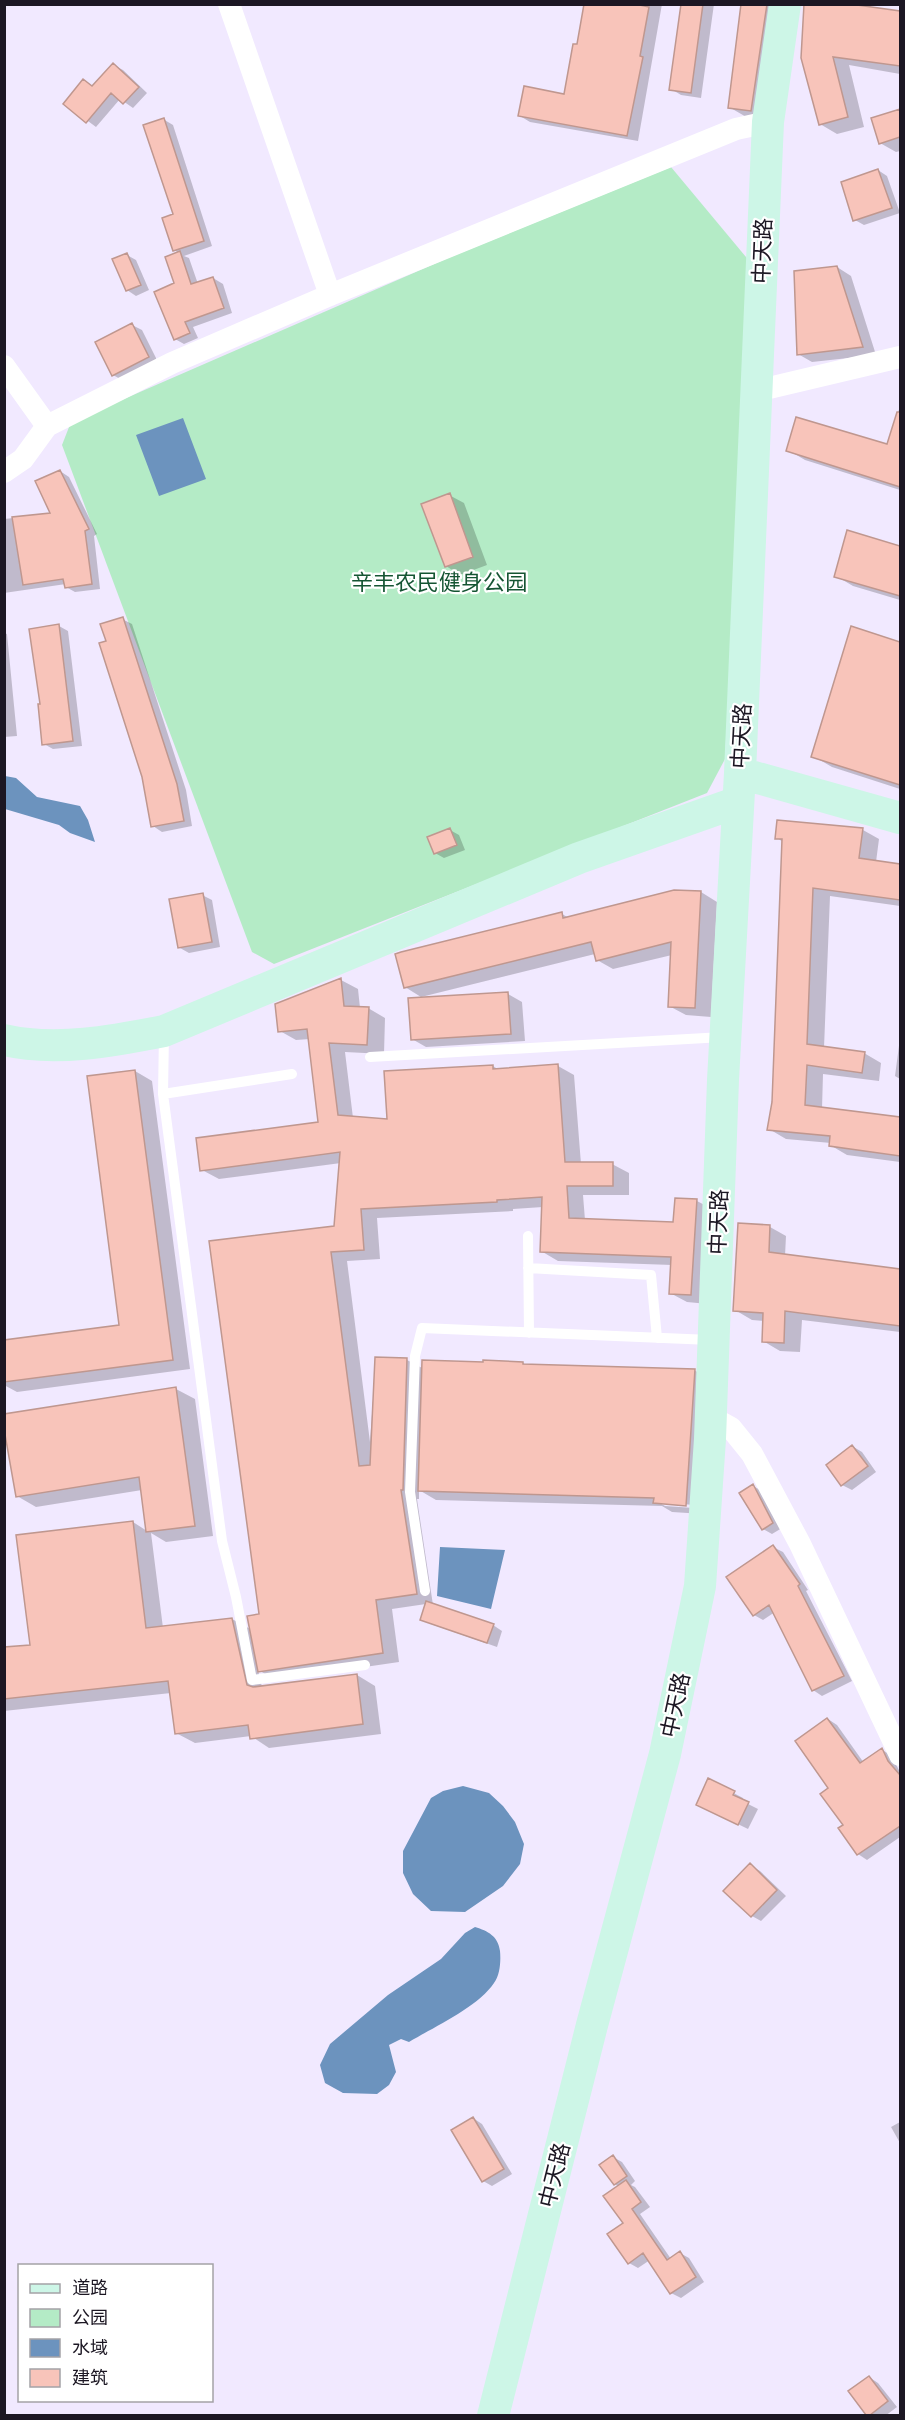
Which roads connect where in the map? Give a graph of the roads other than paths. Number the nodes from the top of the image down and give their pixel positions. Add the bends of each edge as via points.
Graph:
1 (229, 4) edge
2 (785, 4) edge
3 (768, 123) junction
4 (330, 295) junction
5 (900, 357) edge
6 (4, 366) edge
7 (756, 391) junction
8 (47, 426) junction
9 (4, 472) edge
10 (739, 787) junction
11 (900, 818) edge
12 (164, 1031) junction
13 (725, 1037) junction
14 (13, 1047) edge
15 (370, 1057) dead end
16 (292, 1074) dead end
17 (163, 1094) junction
18 (528, 1236) dead end
19 (528, 1268) junction
20 (529, 1333) junction
21 (657, 1338) junction
22 (714, 1341) junction
23 (711, 1417) junction
24 (425, 1591) dead end
25 (365, 1665) dead end
26 (900, 1755) edge
27 (493, 2415) edge

1 - 4 street
2 - 3 main road, 中天路
3 - 4 street via 736,129
3 - 7 main road, 中天路
4 - 8 street via 172,363
5 - 7 street
6 - 8 street
7 - 10 main road, 中天路
8 - 9 street via 23,459
10 - 11 main road
10 - 12 main road
10 - 13 main road, 中天路
12 - 14 main road via 116,1041
12 - 17 lane
13 - 15 lane
13 - 22 main road, 中天路
16 - 17 lane
17 - 25 lane via 222,1541 252,1680
18 - 19 lane
19 - 20 lane
19 - 21 lane via 651,1275
20 - 21 lane
20 - 24 lane via 422,1328 415,1356 410,1492
21 - 22 lane
22 - 23 main road, 中天路
23 - 26 street via 731,1428 752,1454 800,1544
23 - 27 main road, 中天路 via 700,1586 665,1754

